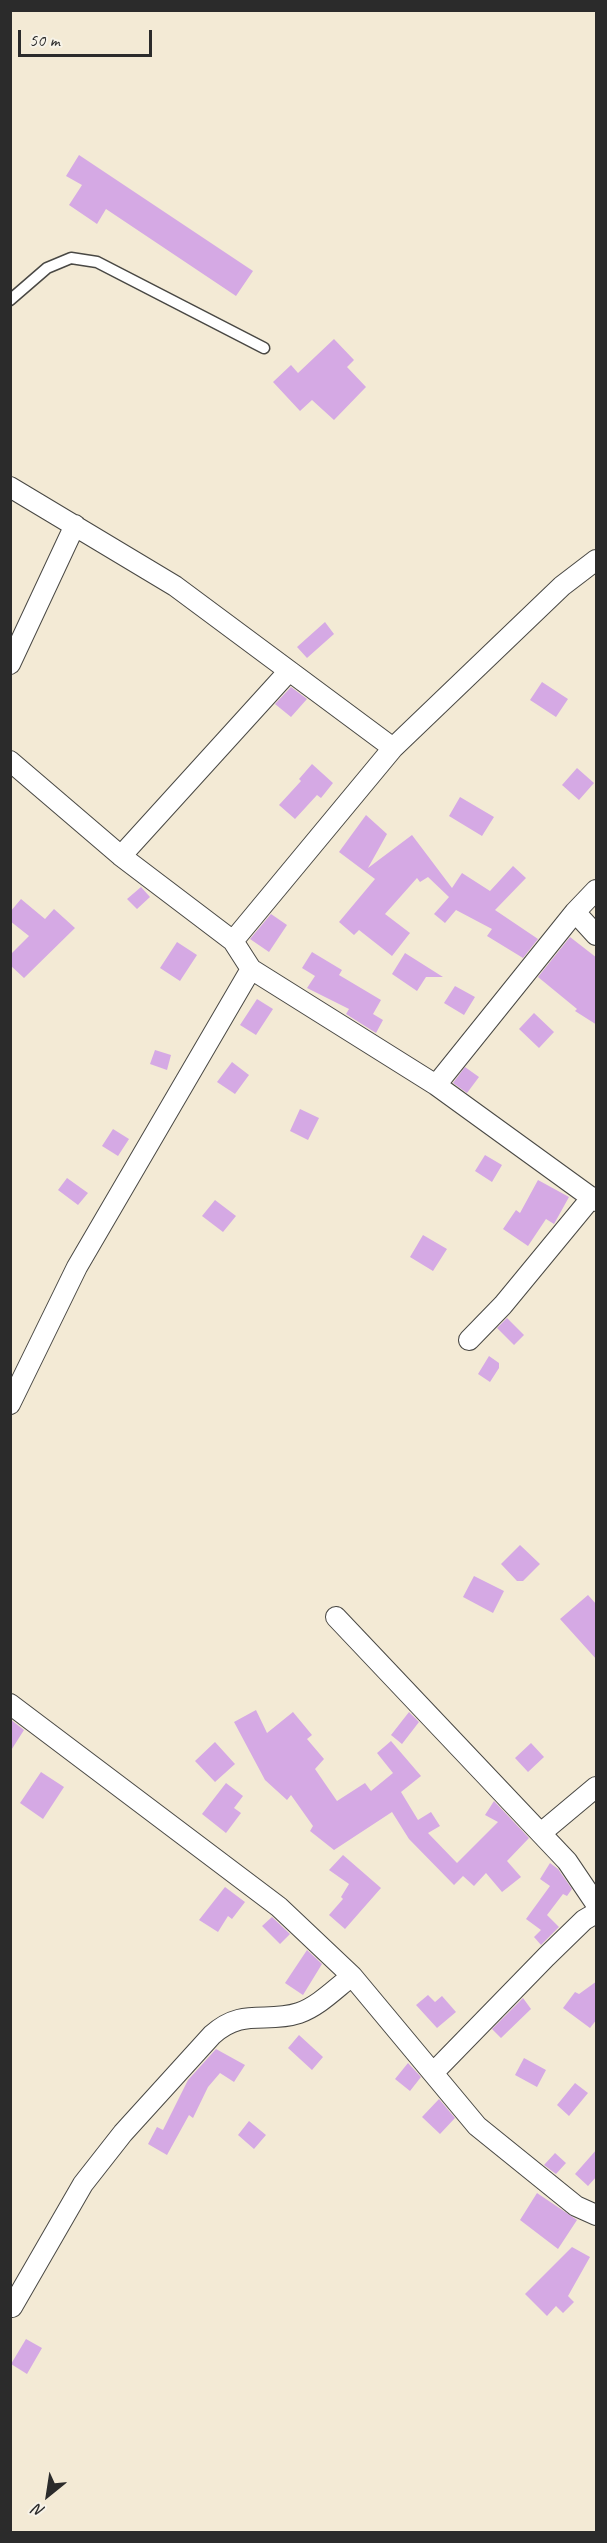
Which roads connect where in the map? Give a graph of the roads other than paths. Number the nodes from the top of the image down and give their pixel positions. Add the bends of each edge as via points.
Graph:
1 (10, 300) edge
2 (264, 348) dead end
3 (10, 487) edge
4 (75, 525) junction
5 (597, 560) edge
6 (10, 664) edge
7 (289, 671) junction
8 (393, 748) junction
9 (10, 761) edge
10 (121, 855) junction
11 (597, 891) edge
12 (575, 912) junction
13 (597, 935) edge
14 (233, 941) junction
15 (251, 969) junction
16 (436, 1085) junction
17 (594, 1199) edge
18 (470, 1340) dead end
19 (10, 1404) edge
20 (336, 1617) dead end
21 (10, 1704) edge
22 (597, 1787) edge
23 (541, 1833) junction
24 (597, 1904) edge
25 (597, 1913) edge
26 (352, 1976) junction
27 (433, 2073) junction
28 (597, 2215) edge
29 (12, 2307) edge

1 - 2 lane via 47,267 71,258 97,262
3 - 4 street
4 - 6 street
4 - 7 street via 175,586
5 - 8 street via 562,586
7 - 8 street
7 - 10 street
8 - 14 street
9 - 10 street
10 - 14 street
11 - 12 street
12 - 13 street
12 - 16 street
14 - 15 street
15 - 16 street
15 - 19 street via 77,1267
16 - 17 street
17 - 18 street
20 - 23 street
21 - 26 street via 279,1907
22 - 23 street
23 - 24 street via 567,1861
25 - 27 street via 546,1957
26 - 27 street
26 - 29 street via 297,2014 240,2018 225,2023 212,2035 123,2133 83,2184
27 - 28 street via 477,2126 576,2206

